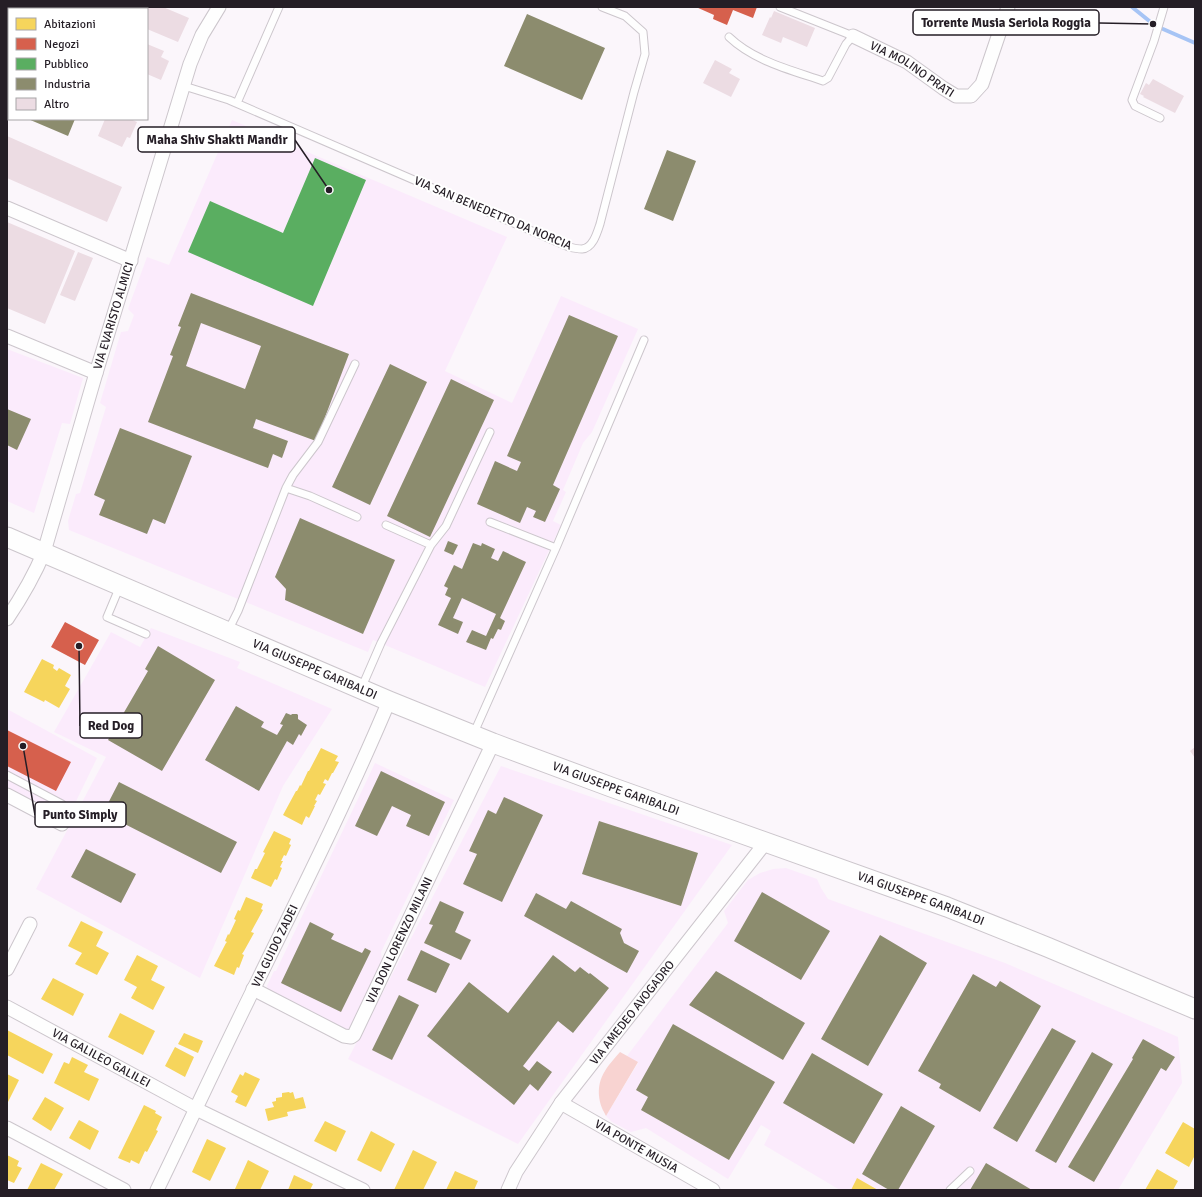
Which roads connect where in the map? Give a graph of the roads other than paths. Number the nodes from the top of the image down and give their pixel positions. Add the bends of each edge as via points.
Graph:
1 (279, 7) edge
2 (602, 7) edge
3 (780, 7) edge
4 (1008, 7) edge
5 (1164, 7) edge
6 (214, 8) edge
7 (853, 36) junction
8 (729, 37) dead end
9 (184, 86) junction
10 (237, 103) junction
11 (1160, 118) dead end
12 (7, 208) edge
13 (131, 261) junction
14 (7, 336) edge
15 (644, 340) dead end
16 (355, 364) dead end
17 (96, 373) junction
18 (490, 432) dead end
19 (286, 488) junction
20 (357, 517) dead end
21 (490, 522) dead end
22 (386, 525) dead end
23 (7, 537) edge
24 (432, 545) junction
25 (556, 548) junction
26 (44, 552) junction
27 (120, 586) junction
28 (7, 620) edge
29 (228, 632) junction
30 (146, 634) dead end
31 (361, 689) junction
32 (389, 701) junction
33 (473, 735) junction
34 (493, 743) junction
35 (7, 775) edge
36 (7, 794) edge
37 (60, 823) joint
38 (766, 842) junction
39 (30, 924) dead end
40 (7, 969) edge
41 (253, 990) junction
42 (7, 1007) edge
43 (1195, 1009) edge
44 (560, 1103) junction
45 (196, 1109) junction
46 (7, 1128) edge
47 (970, 1171) dead end
48 (124, 1190) edge
49 (157, 1190) edge
50 (364, 1190) edge
51 (508, 1190) edge
52 (713, 1190) edge
53 (950, 1190) edge

1 - 10 lane
2 - 10 lane, VIA SAN BENEDETTO DA NORCIA via 625,16 643,32 645,54 600,224 594,240 583,249 569,247
3 - 7 lane
4 - 7 street, VIA MOLINO PRATI via 982,84 971,96 956,96 907,62
5 - 11 lane via 1132,100 1135,106
6 - 9 street, VIA EVARISTO ALMICI via 190,64
7 - 8 lane via 828,78 823,81 760,58
9 - 10 lane, VIA SAN BENEDETTO DA NORCIA
9 - 13 street, VIA EVARISTO ALMICI
12 - 13 street
13 - 17 street, VIA EVARISTO ALMICI
14 - 17 street
15 - 25 lane
16 - 19 lane via 318,442 292,475
17 - 26 street, VIA EVARISTO ALMICI
18 - 24 lane via 446,526
19 - 20 lane
19 - 29 lane
21 - 25 lane
22 - 24 lane
23 - 26 street, VIA GIUSEPPE GARIBALDI
24 - 31 lane via 381,643
25 - 33 lane
26 - 27 street, VIA GIUSEPPE GARIBALDI
26 - 28 street, VIA EVARISTO ALMICI
27 - 29 street, VIA GIUSEPPE GARIBALDI
27 - 30 lane via 107,617
29 - 31 street, VIA GIUSEPPE GARIBALDI
31 - 32 street, VIA GIUSEPPE GARIBALDI
32 - 33 street, VIA GIUSEPPE GARIBALDI
32 - 41 street, VIA GUIDO ZADEI via 331,831
33 - 34 street, VIA GIUSEPPE GARIBALDI
34 - 38 street, VIA GIUSEPPE GARIBALDI
34 - 41 street, VIA DON LORENZO MILANI via 354,1035 344,1036
35 - 37 lane via 62,804
36 - 37 street
38 - 43 street, VIA GIUSEPPE GARIBALDI via 947,906
38 - 44 street, VIA AMEDEO AVOGADRO
39 - 40 street
41 - 45 street, VIA GUIDO ZADEI
42 - 45 street, VIA GALILEO GALILEI
44 - 51 street, VIA AMEDEO AVOGADRO via 516,1172
44 - 52 street, VIA PONTE MUSIA
45 - 49 street, VIA GUIDO ZADEI
45 - 50 street, VIA GALILEO GALILEI
46 - 48 street
47 - 53 lane

